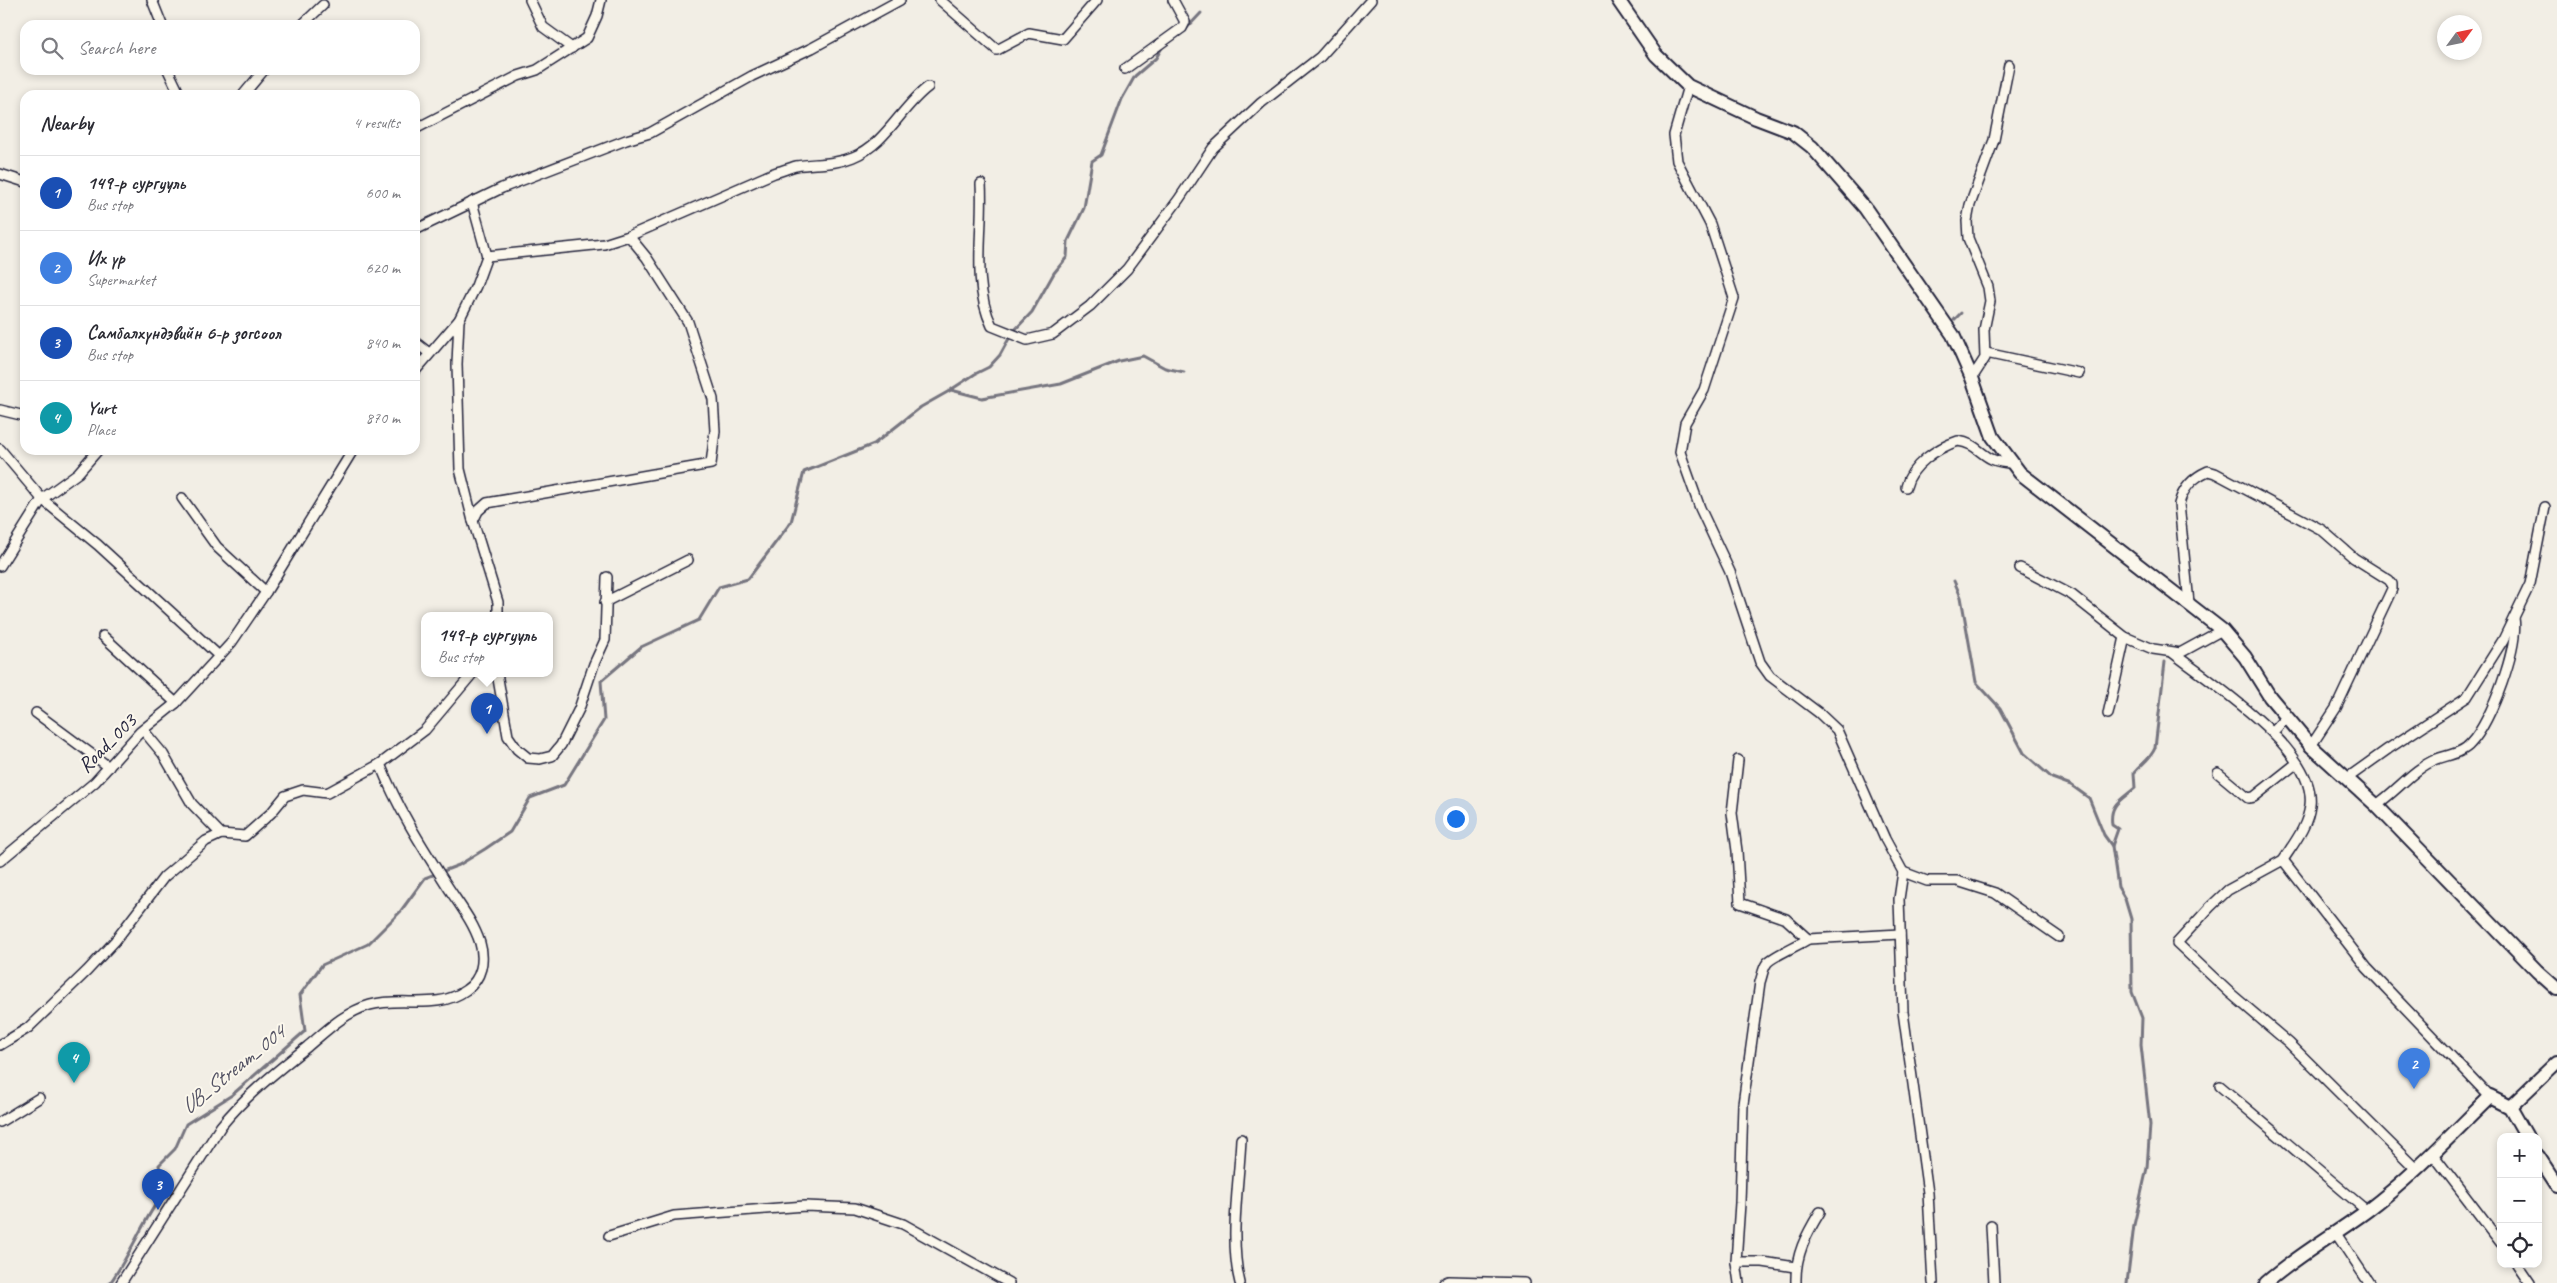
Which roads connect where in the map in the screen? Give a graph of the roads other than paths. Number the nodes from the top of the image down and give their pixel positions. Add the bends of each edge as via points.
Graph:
1 (152, 0) edge
2 (530, 0) edge
3 (601, 0) edge
4 (900, 0) edge
5 (940, 0) edge
6 (1097, 0) edge
7 (1173, 0) edge
8 (1371, 0) edge
9 (1618, 0) edge
10 (323, 5) dead end
11 (160, 20) edge
12 (307, 20) edge
13 (572, 48) junction
14 (2009, 65) dead end
15 (1125, 69) dead end
16 (170, 75) edge
17 (260, 75) edge
18 (1688, 86) junction
19 (928, 87) dead end
20 (178, 90) edge
21 (247, 90) edge
22 (420, 127) edge
23 (0, 174) edge
24 (20, 180) edge
25 (981, 184) dead end
26 (472, 202) junction
27 (420, 228) edge
28 (629, 236) junction
29 (487, 256) junction
30 (458, 320) junction
31 (420, 346) edge
32 (429, 353) junction
33 (1986, 354) junction
34 (420, 365) edge
35 (2079, 373) dead end
36 (1972, 378) junction
37 (0, 410) edge
38 (20, 415) edge
39 (0, 449) edge
40 (94, 455) edge
41 (349, 455) edge
42 (2012, 463) junction
43 (1906, 488) dead end
44 (182, 498) dead end
45 (42, 499) junction
46 (2546, 507) dead end
47 (473, 521) junction
48 (688, 560) dead end
49 (0, 566) edge
50 (2020, 568) dead end
51 (607, 576) dead end
52 (266, 592) junction
53 (605, 602) junction
54 (2189, 603) junction
55 (498, 612) edge
56 (2514, 617) junction
57 (2222, 630) junction
58 (102, 636) dead end
59 (2125, 638) junction
60 (2173, 653) junction
61 (219, 656) junction
62 (470, 677) edge
63 (499, 677) edge
64 (176, 703) junction
65 (36, 713) dead end
66 (2108, 714) dead end
67 (2287, 717) junction
68 (143, 730) junction
69 (2273, 732) junction
70 (2311, 746) junction
71 (1738, 760) dead end
72 (2297, 763) junction
73 (380, 764) junction
74 (109, 767) junction
75 (2218, 773) dead end
76 (2346, 780) junction
77 (2376, 805) junction
78 (221, 834) junction
79 (2283, 860) junction
80 (0, 861) edge
81 (1903, 872) junction
82 (1900, 934) junction
83 (2059, 937) dead end
84 (1808, 939) junction
85 (2557, 989) edge
86 (0, 1045) edge
87 (2557, 1062) edge
88 (2220, 1086) dead end
89 (2490, 1097) junction
90 (39, 1098) dead end
91 (2510, 1107) junction
92 (0, 1122) edge
93 (2525, 1133) edge
94 (1241, 1139) dead end
95 (2432, 1153) junction
96 (2542, 1162) edge
97 (2415, 1168) junction
98 (2557, 1185) edge
99 (2367, 1210) junction
100 (1820, 1212) dead end
101 (1990, 1225) dead end
102 (2335, 1232) junction
103 (609, 1236) dead end
104 (2497, 1238) edge
105 (1736, 1262) junction
106 (1795, 1267) junction
107 (2520, 1268) edge
108 (1237, 1272) junction
109 (120, 1283) edge
110 (1009, 1283) edge
111 (1240, 1283) edge
112 (1248, 1283) edge
113 (1444, 1283) edge
114 (1525, 1283) edge
115 (1739, 1283) edge
116 (1796, 1283) edge
117 (1933, 1283) edge
118 (1994, 1283) edge
119 (2266, 1283) edge
120 (2369, 1283) edge
121 (2530, 1283) edge

1 - 11 street
2 - 13 street via 543,27
3 - 13 street via 587,38
4 - 26 street via 650,133
5 - 6 street via 997,50 1029,33 1063,39
7 - 15 street via 1186,22 1182,28
8 - 25 street via 1320,57 1261,103 1213,148 1127,270 1090,306 1054,334 1027,340 992,326 981,283
9 - 18 street via 1656,56
10 - 12 street
13 - 22 street via 537,70 518,76
14 - 33 street via 1994,140 1970,205 1967,230 1969,245 1989,291 1984,330
16 - 20 street
17 - 21 street
18 - 36 street via 1793,132 1812,147 1865,208 1912,274 1953,335
18 - 81 street via 1674,135 1678,161 1710,224 1734,298 1704,390 1685,423 1680,452 1700,508 1730,572 1760,662 1770,676 1834,726
19 - 28 street via 886,133 854,157 817,166 796,166 774,173
23 - 24 street
26 - 27 street
26 - 29 street
28 - 29 street via 604,244
28 - 47 street via 688,322 713,399 711,464 487,503
29 - 30 street
30 - 32 street
30 - 47 street via 460,469
31 - 32 street
32 - 34 street
33 - 35 street
33 - 36 street
36 - 42 street via 1993,437
37 - 38 street
39 - 45 street
40 - 45 street via 78,473
41 - 52 street, Road_003
42 - 43 street via 1994,462 1968,443 1958,441 1930,456 1914,470
42 - 54 street via 2020,473 2154,579
44 - 52 street via 217,547
45 - 49 street
45 - 61 street via 98,545
46 - 56 street via 2530,584
47 - 55 street via 498,602
48 - 53 street
50 - 59 street via 2072,595
51 - 53 street
52 - 61 street, Road_003
53 - 63 street via 605,640 579,709 552,756 528,758 508,736
54 - 57 street
54 - 70 street via 2179,504 2190,482 2208,471 2322,530 2354,558 2389,580 2392,589 2336,708
56 - 76 street via 2467,697 2388,748
56 - 77 street via 2513,643 2502,683 2483,729 2470,745 2435,760
57 - 60 street
57 - 67 street
58 - 64 street
59 - 60 street
59 - 66 street
60 - 69 street
61 - 64 street, Road_003
62 - 73 street via 425,730
64 - 68 street, Road_003
65 - 74 street
67 - 69 street
67 - 70 street
68 - 74 street, Road_003
68 - 78 street via 163,754 192,804
69 - 72 street
70 - 76 street
71 - 84 street via 1732,813 1740,903 1786,919
72 - 75 street via 2254,797 2248,798
72 - 79 street via 2308,783 2310,806 2307,820
73 - 78 street via 327,793 303,790 284,796 271,813 244,836
73 - 109 street via 392,796 467,916 483,955 482,969 466,990 436,1002 387,1002 357,1010 339,1020 263,1082 237,1105 221,1126
74 - 80 street, Road_003
76 - 77 street
77 - 85 street
78 - 86 street via 206,841 164,877 115,941 87,971 28,1028
79 - 89 street via 2367,968
79 - 97 street via 2228,890 2177,943 2289,1042
81 - 82 street via 1899,899
81 - 83 street via 1927,881 1957,881 1995,893
82 - 84 street
82 - 117 street via 1903,1012 1928,1193
84 - 105 street via 1766,963 1760,982 1743,1104
87 - 91 street
88 - 99 street
89 - 91 street
89 - 95 street
90 - 92 street
91 - 93 street
94 - 108 street
95 - 97 street
95 - 104 street
96 - 98 street
97 - 99 street
99 - 102 street
100 - 106 street via 1802,1243
101 - 118 street
102 - 119 street
102 - 120 street
103 - 110 street via 674,1216 805,1206 855,1208 903,1224
105 - 106 street
105 - 115 street
106 - 116 street
107 - 121 street
108 - 111 street
108 - 112 street
113 - 114 street

